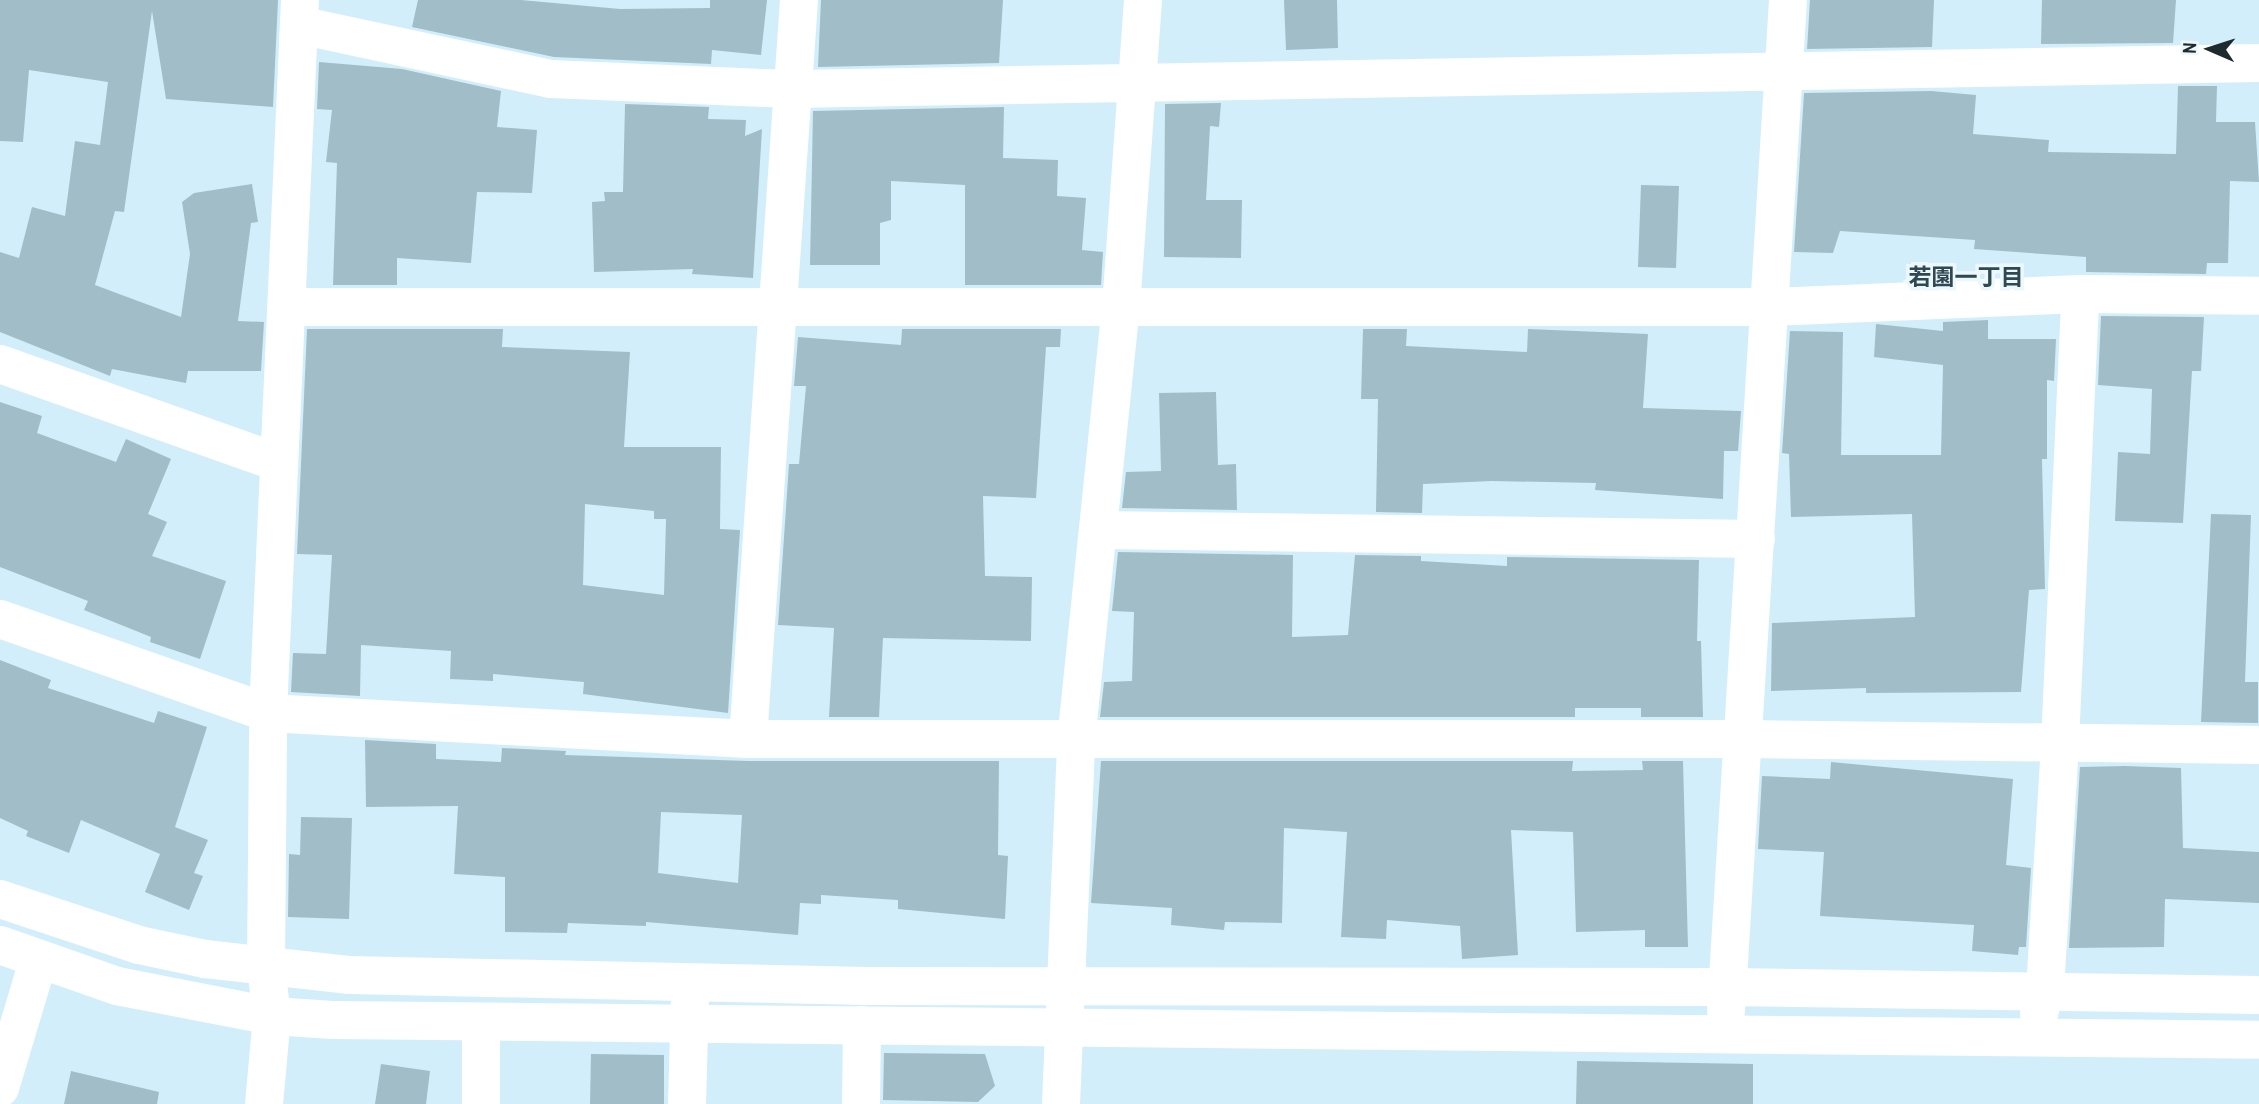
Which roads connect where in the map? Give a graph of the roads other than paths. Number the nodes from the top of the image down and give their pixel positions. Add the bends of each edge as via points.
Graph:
1 (799, 0) edge
2 (1143, 0) edge
3 (1788, 0) edge
4 (300, 12) edge
5 (2259, 63) edge
6 (1783, 71) junction
7 (1138, 86) junction
8 (793, 89) junction
9 (2080, 293) junction
10 (2259, 296) edge
11 (287, 307) junction
12 (778, 307) junction
13 (1121, 307) junction
14 (1770, 307) junction
15 (0, 364) edge
16 (277, 462) junction
17 (1098, 530) junction
18 (1756, 539) junction
19 (0, 619) edge
20 (268, 713) junction
21 (748, 739) junction
22 (1744, 739) junction
23 (1076, 741) junction
24 (2060, 743) junction
25 (2259, 746) edge
26 (0, 899) edge
27 (0, 945) edge
28 (38, 961) junction
29 (266, 967) junction
30 (691, 983) junction
31 (1064, 986) junction
32 (1730, 987) junction
33 (2045, 990) junction
34 (2259, 995) edge
35 (272, 1016) junction
36 (481, 1023) junction
37 (689, 1024) junction
38 (862, 1025) junction
39 (1063, 1028) junction
40 (1723, 1034) junction
41 (2034, 1037) junction
42 (2259, 1040) edge
43 (0, 1088) edge
44 (264, 1104) edge
45 (481, 1104) edge
46 (687, 1104) edge
47 (861, 1104) edge
48 (1061, 1104) edge

1 - 8 street
2 - 7 street
3 - 6 street
4 - 8 street via 551,79
4 - 11 street
5 - 6 street
6 - 7 street
6 - 14 street
7 - 8 street
7 - 13 street
8 - 12 street
9 - 10 street
9 - 14 street
9 - 24 street
11 - 12 street
11 - 16 street
12 - 13 street
12 - 21 street
13 - 14 street
13 - 17 street
14 - 18 street
15 - 16 street
16 - 20 street
17 - 18 street
17 - 23 street
18 - 22 street
19 - 20 street
20 - 21 street
20 - 29 street
21 - 23 street
22 - 23 street
22 - 24 street
22 - 32 street
23 - 31 street
24 - 25 street
24 - 33 street
26 - 29 street via 139,945
27 - 28 street
28 - 35 street via 117,986
28 - 43 street
29 - 30 street via 363,975
29 - 35 street
30 - 31 street
30 - 37 street
31 - 32 street
31 - 39 street
32 - 33 street
32 - 40 street
33 - 34 street
33 - 41 street
35 - 36 street
35 - 44 street
36 - 37 street
36 - 45 street
37 - 38 street
37 - 46 street
38 - 39 street
38 - 47 street
39 - 40 street
39 - 48 street
40 - 41 street
41 - 42 street

